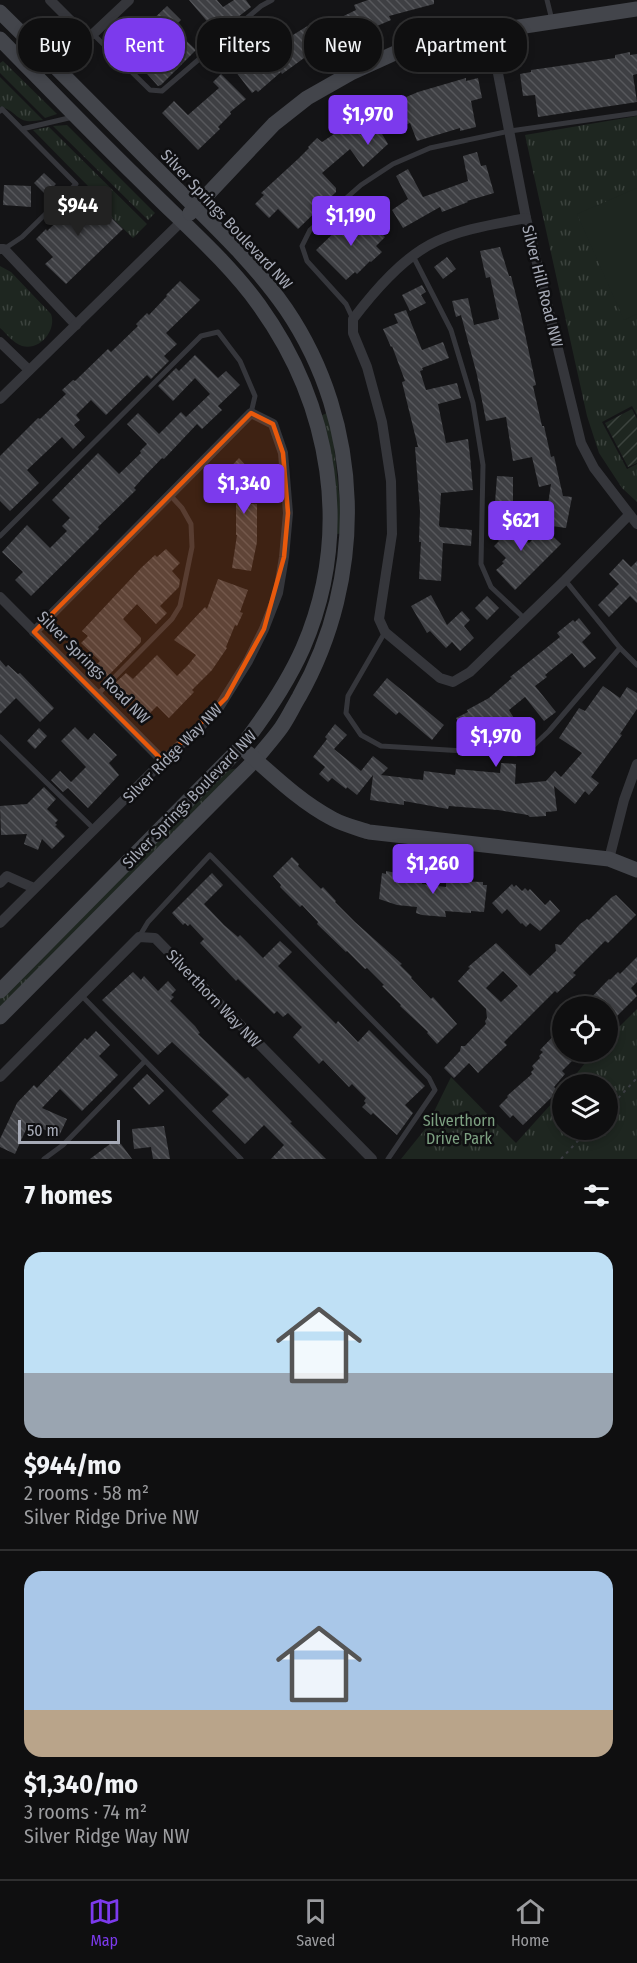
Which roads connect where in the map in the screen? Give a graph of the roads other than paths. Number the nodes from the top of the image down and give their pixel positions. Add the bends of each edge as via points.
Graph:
1 (50, 0) edge
2 (129, 0) edge
3 (272, 0) edge
4 (547, 0) edge
5 (637, 9) edge
6 (0, 12) edge
7 (553, 22) junction
8 (527, 26) edge
9 (93, 34) junction
10 (0, 39) edge
11 (394, 53) edge
12 (497, 72) edge
13 (0, 111) edge
14 (637, 113) edge
15 (75, 116) junction
16 (22, 129) junction
17 (510, 131) junction
18 (196, 208) junction
19 (526, 218) junction
20 (182, 221) junction
21 (2, 249) edge
22 (412, 256) junction
23 (353, 319) junction
24 (76, 325) junction
25 (0, 342) edge
26 (29, 370) junction
27 (0, 399) edge
28 (250, 413) junction
29 (170, 495) junction
30 (629, 514) junction
31 (637, 524) edge
32 (0, 536) edge
33 (565, 580) junction
34 (0, 597) edge
35 (524, 618) junction
36 (34, 632) junction
37 (385, 632) junction
38 (620, 648) junction
39 (637, 665) edge
40 (97, 695) junction
41 (0, 737) edge
42 (241, 747) junction
43 (255, 760) junction
44 (163, 761) junction
45 (637, 764) edge
46 (95, 831) junction
47 (609, 859) junction
48 (637, 870) edge
49 (0, 883) edge
50 (34, 888) junction
51 (0, 923) edge
52 (139, 937) junction
53 (0, 991) edge
54 (82, 996) junction
55 (0, 1017) edge
56 (145, 1061) junction
57 (0, 1077) edge
58 (44, 1159) edge
59 (241, 1159) edge
60 (372, 1159) edge
61 (388, 1159) edge

1 - 9 street via 85,35
2 - 9 street
3 - 9 lane via 162,91 150,90
4 - 7 lane
5 - 7 street
6 - 18 street, Silver Springs Boulevard NW
7 - 8 street
10 - 15 street, Silver Springs Boulevard NW
11 - 18 street via 307,98 274,124
12 - 17 street, Silver Hill Road NW
13 - 16 lane
14 - 17 lane
15 - 16 lane
15 - 20 street, Silver Springs Boulevard NW
16 - 21 lane via 76,184 22,237
17 - 19 street, Silver Hill Road NW
17 - 23 lane via 430,148 393,164 362,184 309,230 302,246 307,261 346,304
18 - 20 street
18 - 43 street, Silver Springs Boulevard NW via 262,279 308,347 327,390 347,475 347,546 331,627 282,727
19 - 22 street via 462,232 436,241
19 - 30 street, Silver Hill Road NW via 581,443 594,468
20 - 24 street
20 - 42 street, Silver Springs Boulevard NW via 243,286 291,355 313,406 328,480 330,531 314,617 288,678
21 - 24 street
22 - 23 street
22 - 35 lane via 451,330 473,403 483,465 481,564 491,587
23 - 37 street via 353,333 382,422 391,481 392,534 379,619
24 - 26 street
25 - 26 street
26 - 27 street
28 - 29 street
28 - 32 lane via 255,396 240,361 218,332 201,336
28 - 44 street, Silver Ridge Way NW via 273,424 283,453 288,513 278,593 264,629 226,698
29 - 36 street
29 - 40 lane via 191,524 192,547 180,606 172,620
30 - 31 street, Silver Hill Road NW
30 - 33 street
33 - 35 street
33 - 38 lane
34 - 36 street, Silver Springs Road NW
35 - 37 street via 470,672 453,682 440,678
36 - 40 street, Silver Springs Road NW
37 - 38 lane via 348,696 346,713 361,735 381,746 516,754 533,746 549,731
38 - 39 lane
40 - 44 street, Silver Springs Road NW
41 - 46 lane
42 - 43 street
42 - 53 street, Silver Springs Boulevard NW
43 - 47 street via 310,806 369,832
43 - 55 street, Silver Springs Boulevard NW
44 - 46 street, Silver Ridge Way NW
45 - 47 street
46 - 50 street, Silver Ridge Way NW
47 - 48 street
49 - 50 street via 7,876
50 - 51 street, Silver Ridge Way NW
52 - 54 street
52 - 60 street, Silverthorn Way NW via 155,938
52 - 61 lane via 148,922 210,855 429,1078 435,1090
54 - 56 lane
54 - 57 street
56 - 58 lane via 63,1145
56 - 59 lane

